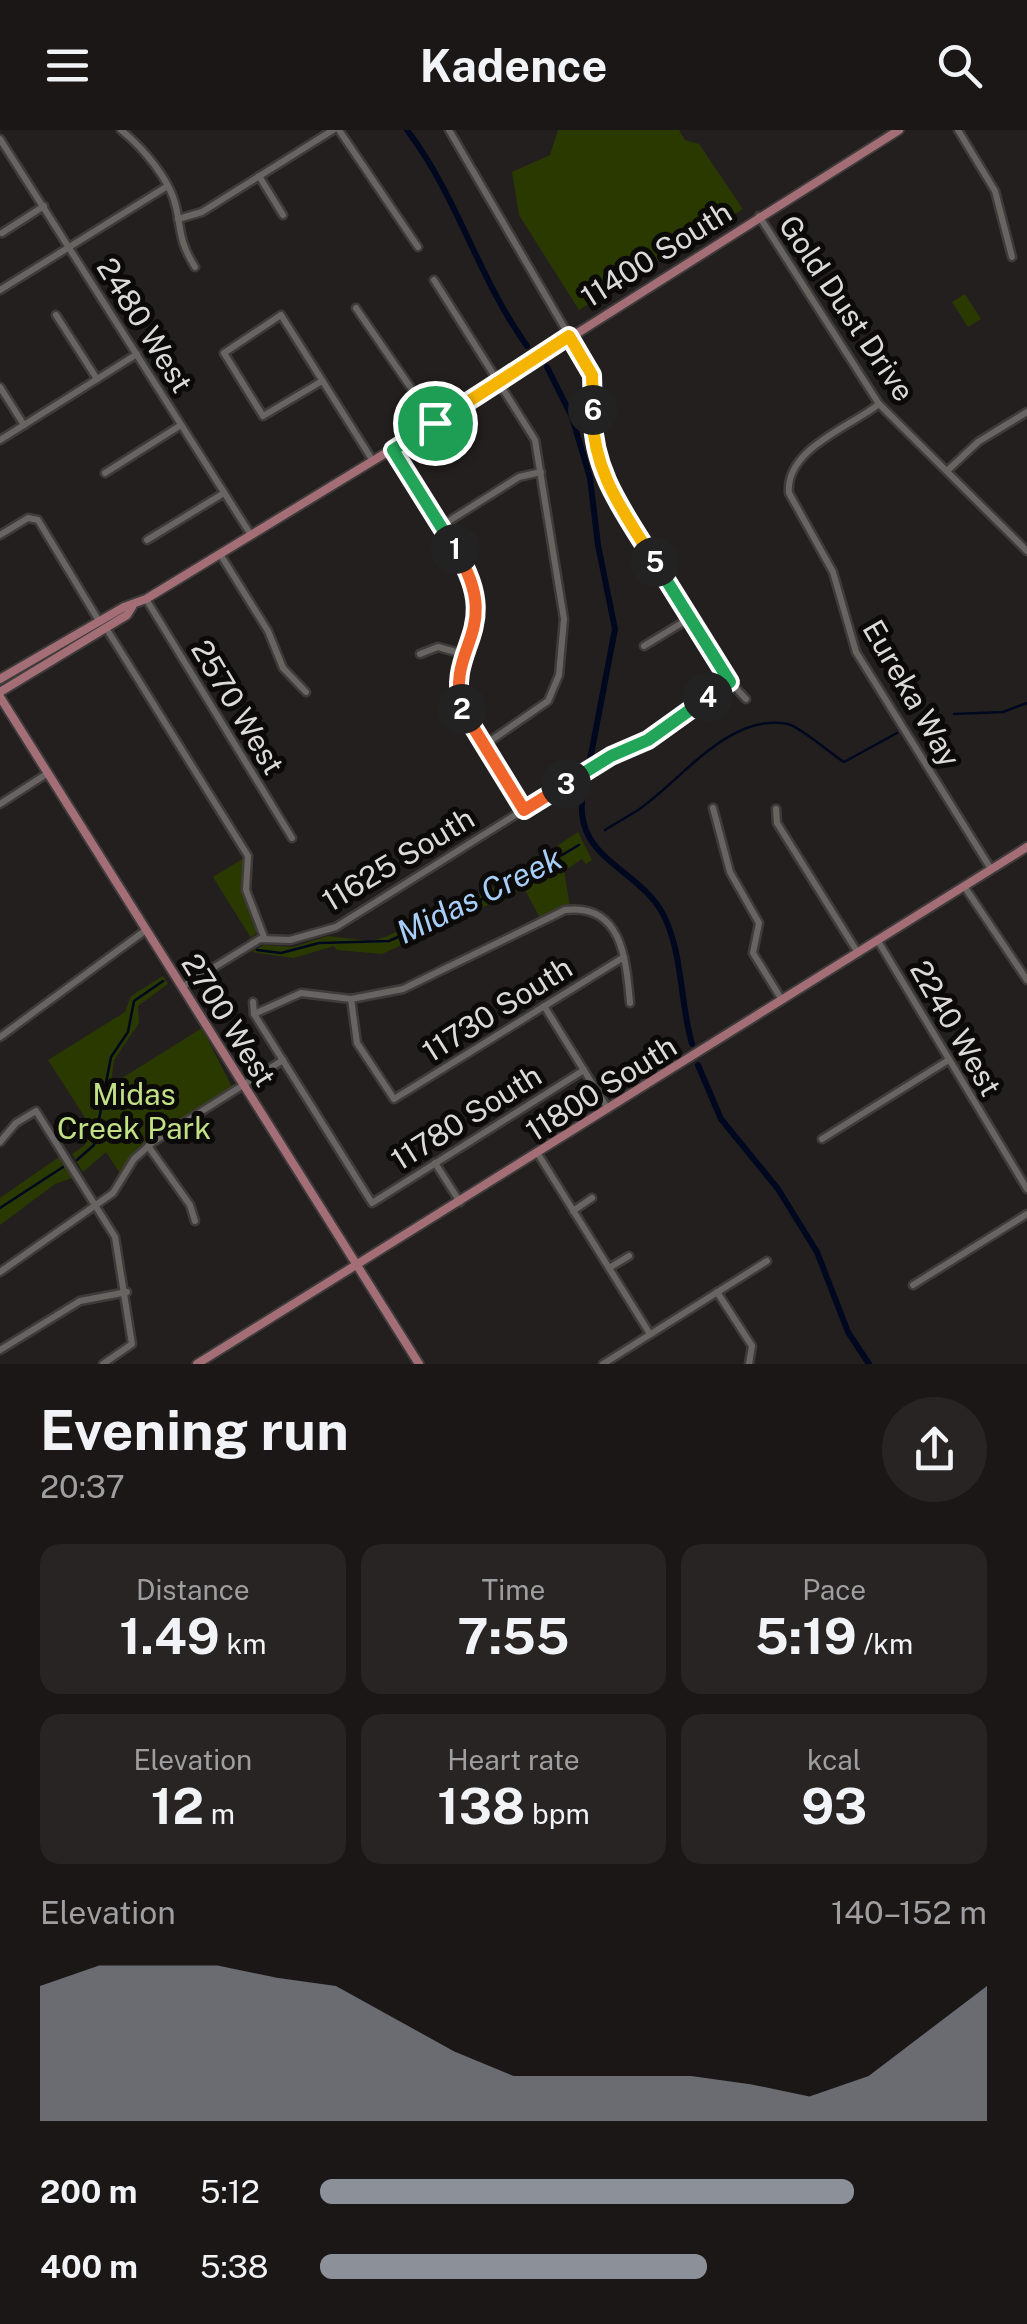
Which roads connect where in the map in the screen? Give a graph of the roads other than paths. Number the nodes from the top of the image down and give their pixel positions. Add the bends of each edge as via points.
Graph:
1 (121, 130) edge
2 (336, 130) edge
3 (450, 130) edge
4 (899, 130) edge
5 (958, 130) edge
6 (1, 138) edge
7 (259, 176) junction
8 (166, 187) junction
9 (44, 206) junction
10 (283, 215) dead end
11 (758, 215) junction
12 (178, 219) junction
13 (2, 232) edge
14 (70, 246) junction
15 (418, 247) dead end
16 (1012, 257) dead end
17 (195, 267) dead end
18 (434, 280) dead end
19 (0, 290) edge
20 (356, 308) dead end
21 (56, 315) dead end
22 (569, 336) junction
23 (137, 354) junction
24 (96, 379) junction
25 (322, 381) junction
26 (498, 382) junction
27 (0, 387) edge
28 (880, 404) junction
29 (1027, 412) edge
30 (435, 423) junction
31 (24, 425) junction
32 (181, 425) junction
33 (0, 440) edge
34 (393, 450) junction
35 (373, 462) junction
36 (946, 471) junction
37 (105, 472) dead end
38 (540, 472) junction
39 (224, 493) junction
40 (441, 526) junction
41 (0, 535) edge
42 (251, 535) junction
43 (148, 540) dead end
44 (1027, 551) edge
45 (220, 554) junction
46 (146, 599) junction
47 (690, 618) junction
48 (102, 624) junction
49 (644, 646) dead end
50 (420, 654) dead end
51 (467, 655) junction
52 (0, 678) edge
53 (730, 682) junction
54 (306, 692) dead end
55 (1, 693) edge
56 (746, 699) dead end
57 (484, 746) junction
58 (48, 773) junction
59 (0, 804) edge
60 (713, 808) dead end
61 (776, 809) dead end
62 (524, 810) junction
63 (292, 838) dead end
64 (1027, 847) edge
65 (991, 870) junction
66 (964, 886) junction
67 (146, 930) junction
68 (264, 937) junction
69 (878, 941) junction
70 (858, 954) junction
71 (624, 957) junction
72 (1027, 980) edge
73 (182, 987) junction
74 (350, 1000) junction
75 (782, 1000) junction
76 (253, 1002) dead end
77 (630, 1003) dead end
78 (544, 1006) junction
79 (254, 1014) junction
80 (0, 1037) edge
81 (283, 1060) junction
82 (947, 1061) junction
83 (584, 1070) junction
84 (244, 1085) junction
85 (608, 1110) junction
86 (822, 1139) dead end
87 (0, 1142) edge
88 (148, 1146) junction
89 (538, 1154) junction
90 (435, 1163) junction
91 (1027, 1189) edge
92 (592, 1198) dead end
93 (460, 1203) junction
94 (98, 1206) junction
95 (573, 1210) junction
96 (1027, 1214) edge
97 (195, 1221) dead end
98 (628, 1256) dead end
99 (767, 1261) dead end
100 (358, 1266) junction
101 (609, 1268) junction
102 (0, 1272) edge
103 (913, 1285) dead end
104 (127, 1292) junction
105 (717, 1292) junction
106 (650, 1334) junction
107 (0, 1350) edge
108 (103, 1364) edge
109 (197, 1364) edge
110 (418, 1364) edge
111 (603, 1364) edge
112 (749, 1364) edge

1 - 8 street via 141,147
2 - 7 street
2 - 15 street
3 - 22 street
4 - 11 main road, 11400 South
5 - 16 street via 994,191
6 - 9 street, 2480 West
7 - 10 street
7 - 12 street via 202,212
8 - 12 street
8 - 14 street
9 - 13 street
9 - 14 street, 2480 West
11 - 22 main road, 11400 South
11 - 28 street, Gold Dust Drive
12 - 17 street via 180,242
14 - 19 street
14 - 23 street, 2480 West
18 - 26 street
20 - 30 street
21 - 24 street
22 - 26 main road, 11400 South
22 - 47 street via 592,375 592,431 607,483
23 - 24 street
23 - 32 street, 2480 West
24 - 31 street
25 - 25 street via 281,314 224,353 263,416
25 - 35 street
26 - 30 main road, 11400 South
26 - 38 street via 533,435
27 - 31 street
28 - 36 street, Gold Dust Drive
28 - 65 street, Eureka Way via 802,456 790,473 789,493 833,572 856,652
29 - 36 street
30 - 34 main road, 11400 South
31 - 33 street
32 - 37 street
32 - 39 street, 2480 West
34 - 35 main road, 11400 South
34 - 40 street
35 - 42 main road, 11400 South
36 - 44 street, Gold Dust Drive
38 - 40 street via 519,476
38 - 57 street via 565,626 557,682 539,712
39 - 42 street, 2480 West
39 - 43 street
40 - 51 street via 477,593
41 - 48 street via 28,518 38,520
42 - 45 main road, 11400 South
45 - 46 main road, 11400 South
45 - 54 street via 283,668
46 - 48 main road, 11400 South
46 - 63 street, 2570 West
47 - 49 street
47 - 53 street
48 - 52 main road, 11400 South
48 - 55 main road, 11400 South
48 - 68 street via 248,856 246,890
50 - 51 street via 438,647
51 - 57 street via 460,702
53 - 56 street
53 - 62 street, 11625 South via 648,740
55 - 58 main road, 2700 West
57 - 62 street
58 - 59 street
58 - 67 main road, 2700 West
60 - 75 street via 730,872 759,922 753,952
61 - 70 street via 776,823
62 - 68 street, 11625 South via 336,927 290,940
64 - 65 main road, 11800 South
65 - 66 main road, 11800 South
66 - 69 main road, 11800 South
66 - 72 street
67 - 73 main road, 2700 West
67 - 80 street
68 - 73 street, 11625 South
69 - 70 main road, 11800 South
69 - 82 street, 2240 West
70 - 75 main road, 11800 South
71 - 74 street via 608,920 584,908 566,910 403,990
71 - 77 street
71 - 78 street, 11730 South
73 - 84 main road, 2700 West
74 - 78 street, 11730 South via 357,1043 394,1099
74 - 79 street via 300,993
75 - 85 main road, 11800 South
76 - 79 street
78 - 83 street
79 - 81 street
81 - 84 street
81 - 90 street, 11780 South via 372,1203
82 - 86 street
82 - 91 street, 2240 West
83 - 85 street
83 - 90 street, 11780 South
84 - 88 street
84 - 100 main road, 2700 West
85 - 89 main road, 11800 South
87 - 94 street via 36,1111
88 - 94 street
88 - 97 street
89 - 93 main road, 11800 South
89 - 95 street
90 - 93 street
92 - 95 street
93 - 100 main road, 11800 South
94 - 102 street
94 - 104 street via 116,1236
95 - 101 street
96 - 103 street
98 - 101 street
99 - 105 street
100 - 109 main road, 11800 South
100 - 110 main road, 2700 West
101 - 106 street
104 - 107 street via 80,1301
104 - 108 street via 132,1344
105 - 106 street
105 - 112 street via 752,1346
106 - 111 street

